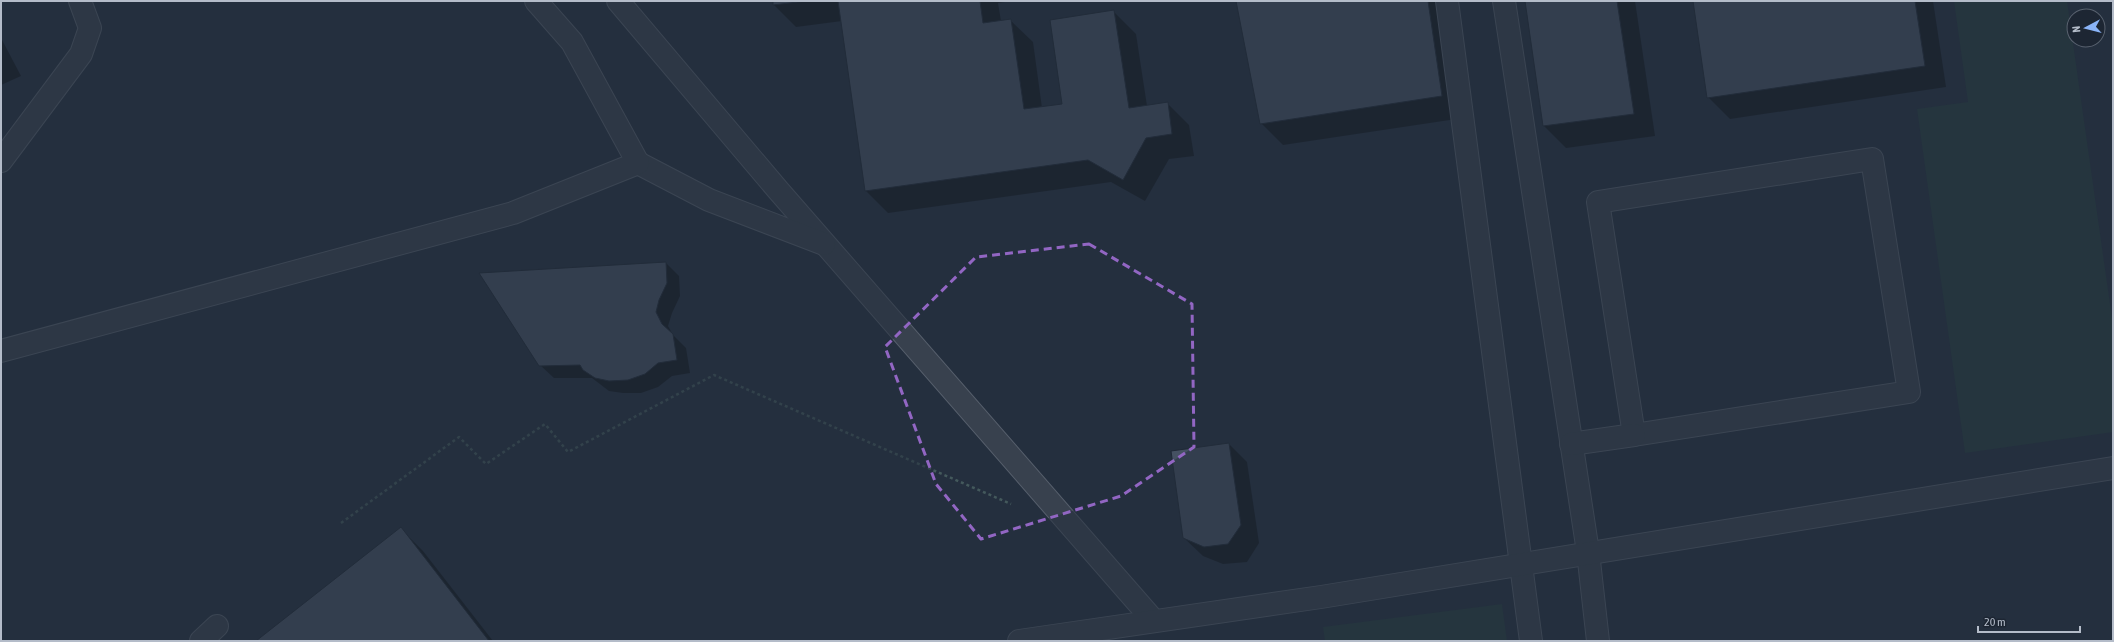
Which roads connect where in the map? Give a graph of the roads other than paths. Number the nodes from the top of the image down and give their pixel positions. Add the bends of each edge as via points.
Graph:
1 (80, 1) edge
2 (536, 1) edge
3 (618, 1) edge
4 (1447, 1) edge
5 (1504, 1) edge
6 (1, 161) edge
7 (638, 163) junction
8 (826, 245) junction
9 (1, 351) edge
10 (1634, 435) junction
11 (1571, 444) junction
12 (2113, 468) edge
13 (1588, 552) junction
14 (1520, 563) junction
15 (1154, 621) junction
16 (1019, 641) edge
17 (1531, 641) edge
18 (1598, 641) edge

1 - 6 lane via 90,28 81,54
2 - 7 lane via 572,42
3 - 8 lane
4 - 14 lane
5 - 11 lane
7 - 8 lane via 710,200
7 - 9 lane via 513,213
8 - 15 lane
10 - 10 lane via 1909,392 1872,159 1598,202
10 - 11 lane
11 - 13 lane
12 - 13 lane
13 - 14 lane
13 - 18 lane
14 - 15 lane
14 - 17 lane
15 - 16 lane

